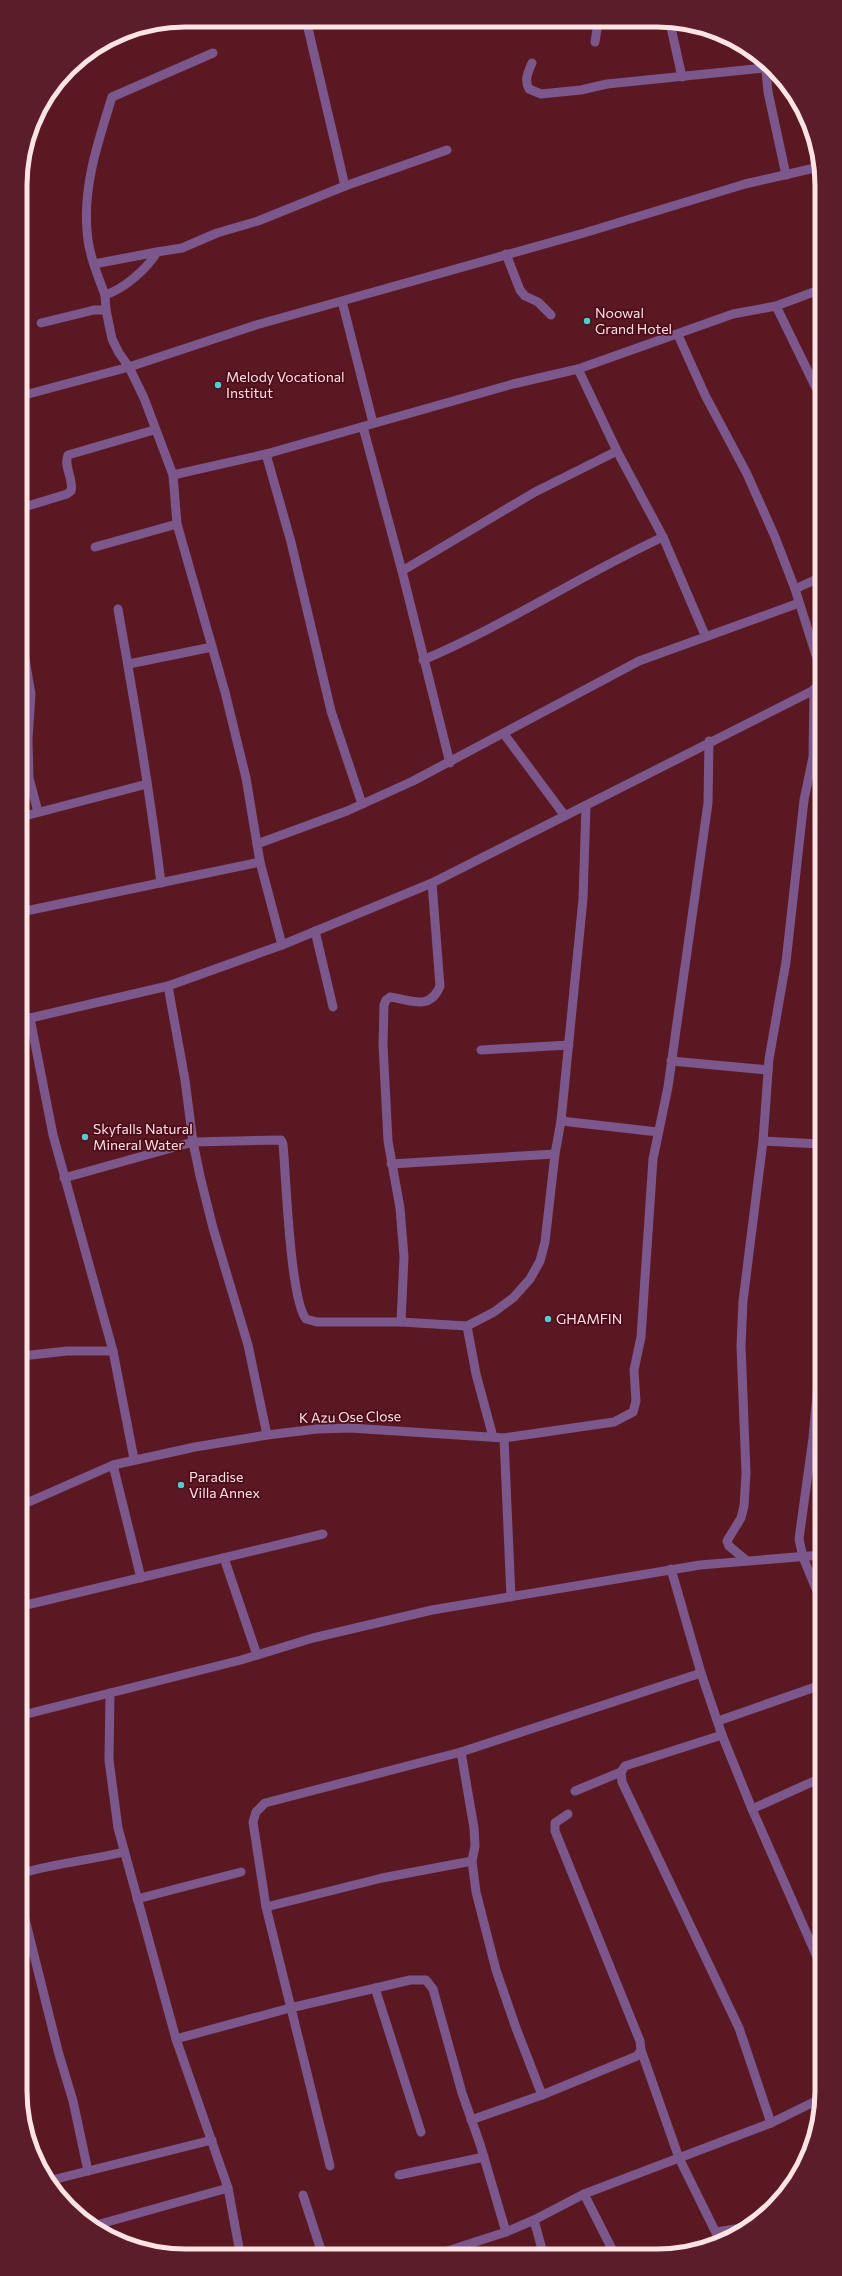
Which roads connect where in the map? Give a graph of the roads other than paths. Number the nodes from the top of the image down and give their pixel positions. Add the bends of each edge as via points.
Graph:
1 (597, 27) edge
2 (671, 27) edge
3 (308, 28) dead end
4 (595, 42) dead end
5 (213, 54) dead end
6 (532, 63) dead end
7 (759, 65) edge
8 (766, 70) edge
9 (682, 77) junction
10 (447, 150) dead end
11 (814, 168) edge
12 (786, 175) junction
13 (345, 186) junction
14 (157, 252) junction
15 (506, 254) junction
16 (94, 264) junction
17 (815, 291) edge
18 (105, 295) junction
19 (342, 301) junction
20 (776, 306) junction
21 (106, 310) junction
22 (551, 315) dead end
23 (41, 323) dead end
24 (678, 335) junction
25 (129, 367) junction
26 (578, 369) junction
27 (815, 378) edge
28 (27, 394) edge
29 (374, 423) junction
30 (363, 427) junction
31 (154, 430) junction
32 (617, 451) junction
33 (266, 454) junction
34 (173, 475) junction
35 (27, 506) edge
36 (177, 524) junction
37 (663, 537) junction
38 (95, 547) dead end
39 (402, 571) junction
40 (815, 580) edge
41 (795, 589) junction
42 (799, 602) junction
43 (118, 609) dead end
44 (705, 636) junction
45 (212, 647) junction
46 (815, 652) edge
47 (423, 660) junction
48 (129, 664) junction
49 (27, 669) edge
50 (815, 689) edge
51 (27, 701) edge
52 (815, 722) edge
53 (504, 734) junction
54 (27, 738) edge
55 (709, 741) junction
56 (450, 763) junction
57 (147, 784) junction
58 (362, 804) junction
59 (586, 806) junction
60 (38, 812) junction
61 (27, 815) edge
62 (565, 816) junction
63 (257, 844) junction
64 (260, 862) junction
65 (161, 883) junction
66 (432, 883) junction
67 (27, 911) edge
68 (315, 931) junction
69 (282, 945) junction
70 (168, 986) junction
71 (333, 1007) dead end
72 (27, 1019) edge
73 (27, 1023) edge
74 (569, 1045) junction
75 (481, 1050) dead end
76 (671, 1061) junction
77 (768, 1070) junction
78 (561, 1121) junction
79 (658, 1132) junction
80 (763, 1141) junction
81 (193, 1142) junction
82 (815, 1144) edge
83 (555, 1154) junction
84 (391, 1164) junction
85 (64, 1178) junction
86 (401, 1322) junction
87 (467, 1326) junction
88 (113, 1351) junction
89 (27, 1355) edge
90 (267, 1435) junction
91 (493, 1437) junction
92 (504, 1438) junction
93 (815, 1449) edge
94 (134, 1459) junction
95 (113, 1465) junction
96 (27, 1503) edge
97 (323, 1534) dead end
98 (815, 1556) edge
99 (803, 1557) junction
100 (224, 1558) junction
101 (747, 1561) junction
102 (671, 1569) junction
103 (141, 1578) junction
104 (815, 1586) edge
105 (511, 1597) junction
106 (27, 1605) edge
107 (257, 1655) junction
108 (701, 1673) junction
109 (815, 1687) edge
110 (110, 1693) junction
111 (27, 1714) edge
112 (718, 1722) junction
113 (722, 1735) junction
114 (461, 1752) junction
115 (621, 1772) junction
116 (815, 1781) edge
117 (575, 1791) dead end
118 (752, 1808) junction
119 (568, 1814) dead end
120 (124, 1852) junction
121 (472, 1861) junction
122 (27, 1872) edge
123 (241, 1872) dead end
124 (137, 1899) junction
125 (266, 1907) junction
126 (27, 1927) edge
127 (815, 1941) edge
128 (375, 1988) junction
129 (290, 2008) junction
130 (176, 2039) junction
131 (641, 2050) junction
132 (542, 2095) junction
133 (815, 2101) edge
134 (471, 2120) junction
135 (771, 2123) junction
136 (421, 2132) dead end
137 (212, 2140) junction
138 (484, 2157) junction
139 (679, 2158) junction
140 (330, 2166) dead end
141 (88, 2171) junction
142 (399, 2175) dead end
143 (54, 2179) edge
144 (228, 2188) junction
145 (584, 2194) junction
146 (303, 2195) dead end
147 (534, 2220) junction
148 (100, 2224) edge
149 (506, 2232) junction
150 (718, 2237) edge
151 (238, 2249) edge
152 (321, 2249) edge
153 (454, 2249) edge
154 (542, 2249) edge
155 (612, 2249) edge

1 - 4 street
2 - 9 street
3 - 13 street
5 - 16 street via 112,97 98,144 87,200 87,230
6 - 9 street via 526,78 527,86 529,90 541,94
7 - 9 street
8 - 12 street
10 - 13 street
11 - 12 street
12 - 15 street via 746,184 597,230
13 - 14 street via 182,248
14 - 16 street
14 - 18 street via 150,264 138,274 112,293
15 - 19 street
15 - 22 street via 520,290
16 - 18 street
17 - 20 street
18 - 21 street
19 - 25 street via 256,325
19 - 29 street
20 - 24 street via 732,314
20 - 27 street
21 - 23 street via 94,310
21 - 25 street via 112,339
24 - 26 street
24 - 41 street via 705,395 748,474
25 - 28 street
25 - 31 street via 144,398
26 - 29 street via 513,384
26 - 32 street
29 - 30 street
30 - 33 street
30 - 39 street
31 - 34 street
31 - 35 street via 68,455 66,462 72,484 71,491
32 - 37 street
32 - 39 street via 535,492
33 - 34 street
33 - 58 street via 291,542 331,711
34 - 36 street
36 - 38 street
36 - 45 street
37 - 44 street
37 - 47 street via 605,564 471,639
39 - 47 street
40 - 41 street
41 - 42 street
42 - 44 street
42 - 46 street
43 - 48 street
44 - 53 street via 638,661
45 - 48 street
45 - 63 street via 246,778
47 - 56 street
48 - 57 street via 131,692
49 - 51 street via 30,685
50 - 55 street
52 - 77 street via 813,757 804,800 786,954
53 - 56 street
53 - 62 street
54 - 60 street via 30,778
55 - 59 street
55 - 76 street via 708,803
56 - 58 street
57 - 60 street
57 - 65 street
58 - 63 street via 318,823
59 - 62 street
59 - 74 street via 583,900
60 - 61 street
62 - 66 street
63 - 64 street
64 - 65 street
64 - 69 street
65 - 67 street
66 - 68 street
66 - 84 street via 440,986 434,997 424,1003 390,997 384,1005 383,1045
68 - 69 street
68 - 71 street
69 - 70 street
70 - 72 street
70 - 81 street via 186,1080
73 - 85 street
74 - 75 street
74 - 78 street
76 - 77 street
76 - 79 street via 665,1106
77 - 80 street
78 - 79 street
78 - 83 street
79 - 92 street, K Azu Ose Close via 653,1159 641,1337 634,1370 635,1407 629,1414 614,1422
80 - 82 street
80 - 101 street via 741,1332 746,1473 744,1506 741,1518 727,1541 729,1546
81 - 85 street
81 - 86 street via 270,1139 282,1142 292,1256 300,1309 306,1319 317,1322
81 - 90 street via 213,1228 248,1345
83 - 84 street
83 - 87 street via 545,1242 540,1261 530,1279 513,1298 494,1312
84 - 86 street via 400,1208 404,1257
85 - 88 street
86 - 87 street
87 - 91 street via 476,1374
88 - 89 street via 67,1351
88 - 94 street
90 - 91 street, K Azu Ose Close via 350,1428
90 - 94 street, K Azu Ose Close
91 - 92 street, K Azu Ose Close
92 - 105 street
93 - 99 street via 799,1539
94 - 95 street, K Azu Ose Close
95 - 96 street, K Azu Ose Close
95 - 103 street
97 - 100 street
98 - 99 street
99 - 101 street
99 - 104 street
100 - 103 street
100 - 107 street
101 - 102 street
102 - 105 street
102 - 108 street
103 - 106 street
105 - 107 street via 398,1617
107 - 110 street
108 - 112 street
108 - 114 street
109 - 112 street
110 - 111 street
110 - 120 street via 109,1760 118,1828
112 - 113 street
113 - 115 street via 625,1766
113 - 118 street
114 - 121 street via 474,1828 475,1846
114 - 125 street via 264,1803 256,1812 253,1822
115 - 117 street
115 - 135 street via 622,1782 739,2028
116 - 118 street
118 - 127 street
119 - 131 street via 555,1822 555,1831 640,2041
120 - 122 street
120 - 124 street
121 - 125 street via 382,1878
121 - 132 street via 476,1892 496,1970
123 - 124 street
124 - 130 street
125 - 129 street
126 - 141 street via 73,2101
128 - 129 street
128 - 134 street via 410,1980 426,1980 430,1984
128 - 136 street
129 - 130 street
129 - 140 street
130 - 137 street
131 - 132 street via 636,2056
131 - 139 street
132 - 134 street
133 - 135 street
134 - 138 street
135 - 139 street
137 - 141 street
137 - 144 street
138 - 142 street
138 - 149 street
139 - 145 street
139 - 150 street
141 - 143 street
144 - 148 street
144 - 151 street
145 - 147 street
145 - 155 street
146 - 152 street
147 - 149 street
147 - 154 street
149 - 153 street

